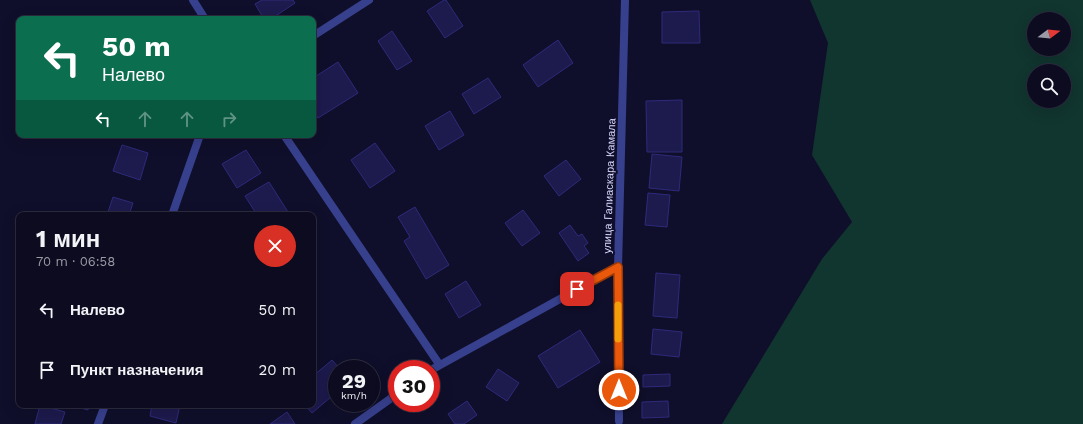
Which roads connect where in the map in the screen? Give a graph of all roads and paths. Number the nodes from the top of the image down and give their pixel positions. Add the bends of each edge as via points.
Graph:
1 (193, 0) edge
2 (369, 0) edge
3 (625, 0) edge
4 (203, 16) edge
5 (316, 34) edge
6 (199, 138) edge
7 (286, 138) edge
8 (173, 212) edge
9 (618, 267) junction
10 (436, 360) edge
11 (440, 363) edge
12 (388, 400) edge
13 (104, 408) edge
14 (619, 421) dead end
15 (98, 424) edge
16 (355, 424) edge

1 - 4 street
2 - 5 street
3 - 9 street, улица Галиаскара Камала
6 - 8 street
7 - 10 street
9 - 11 street
9 - 14 street, улица Галиаскара Камала
12 - 16 street
13 - 15 street

